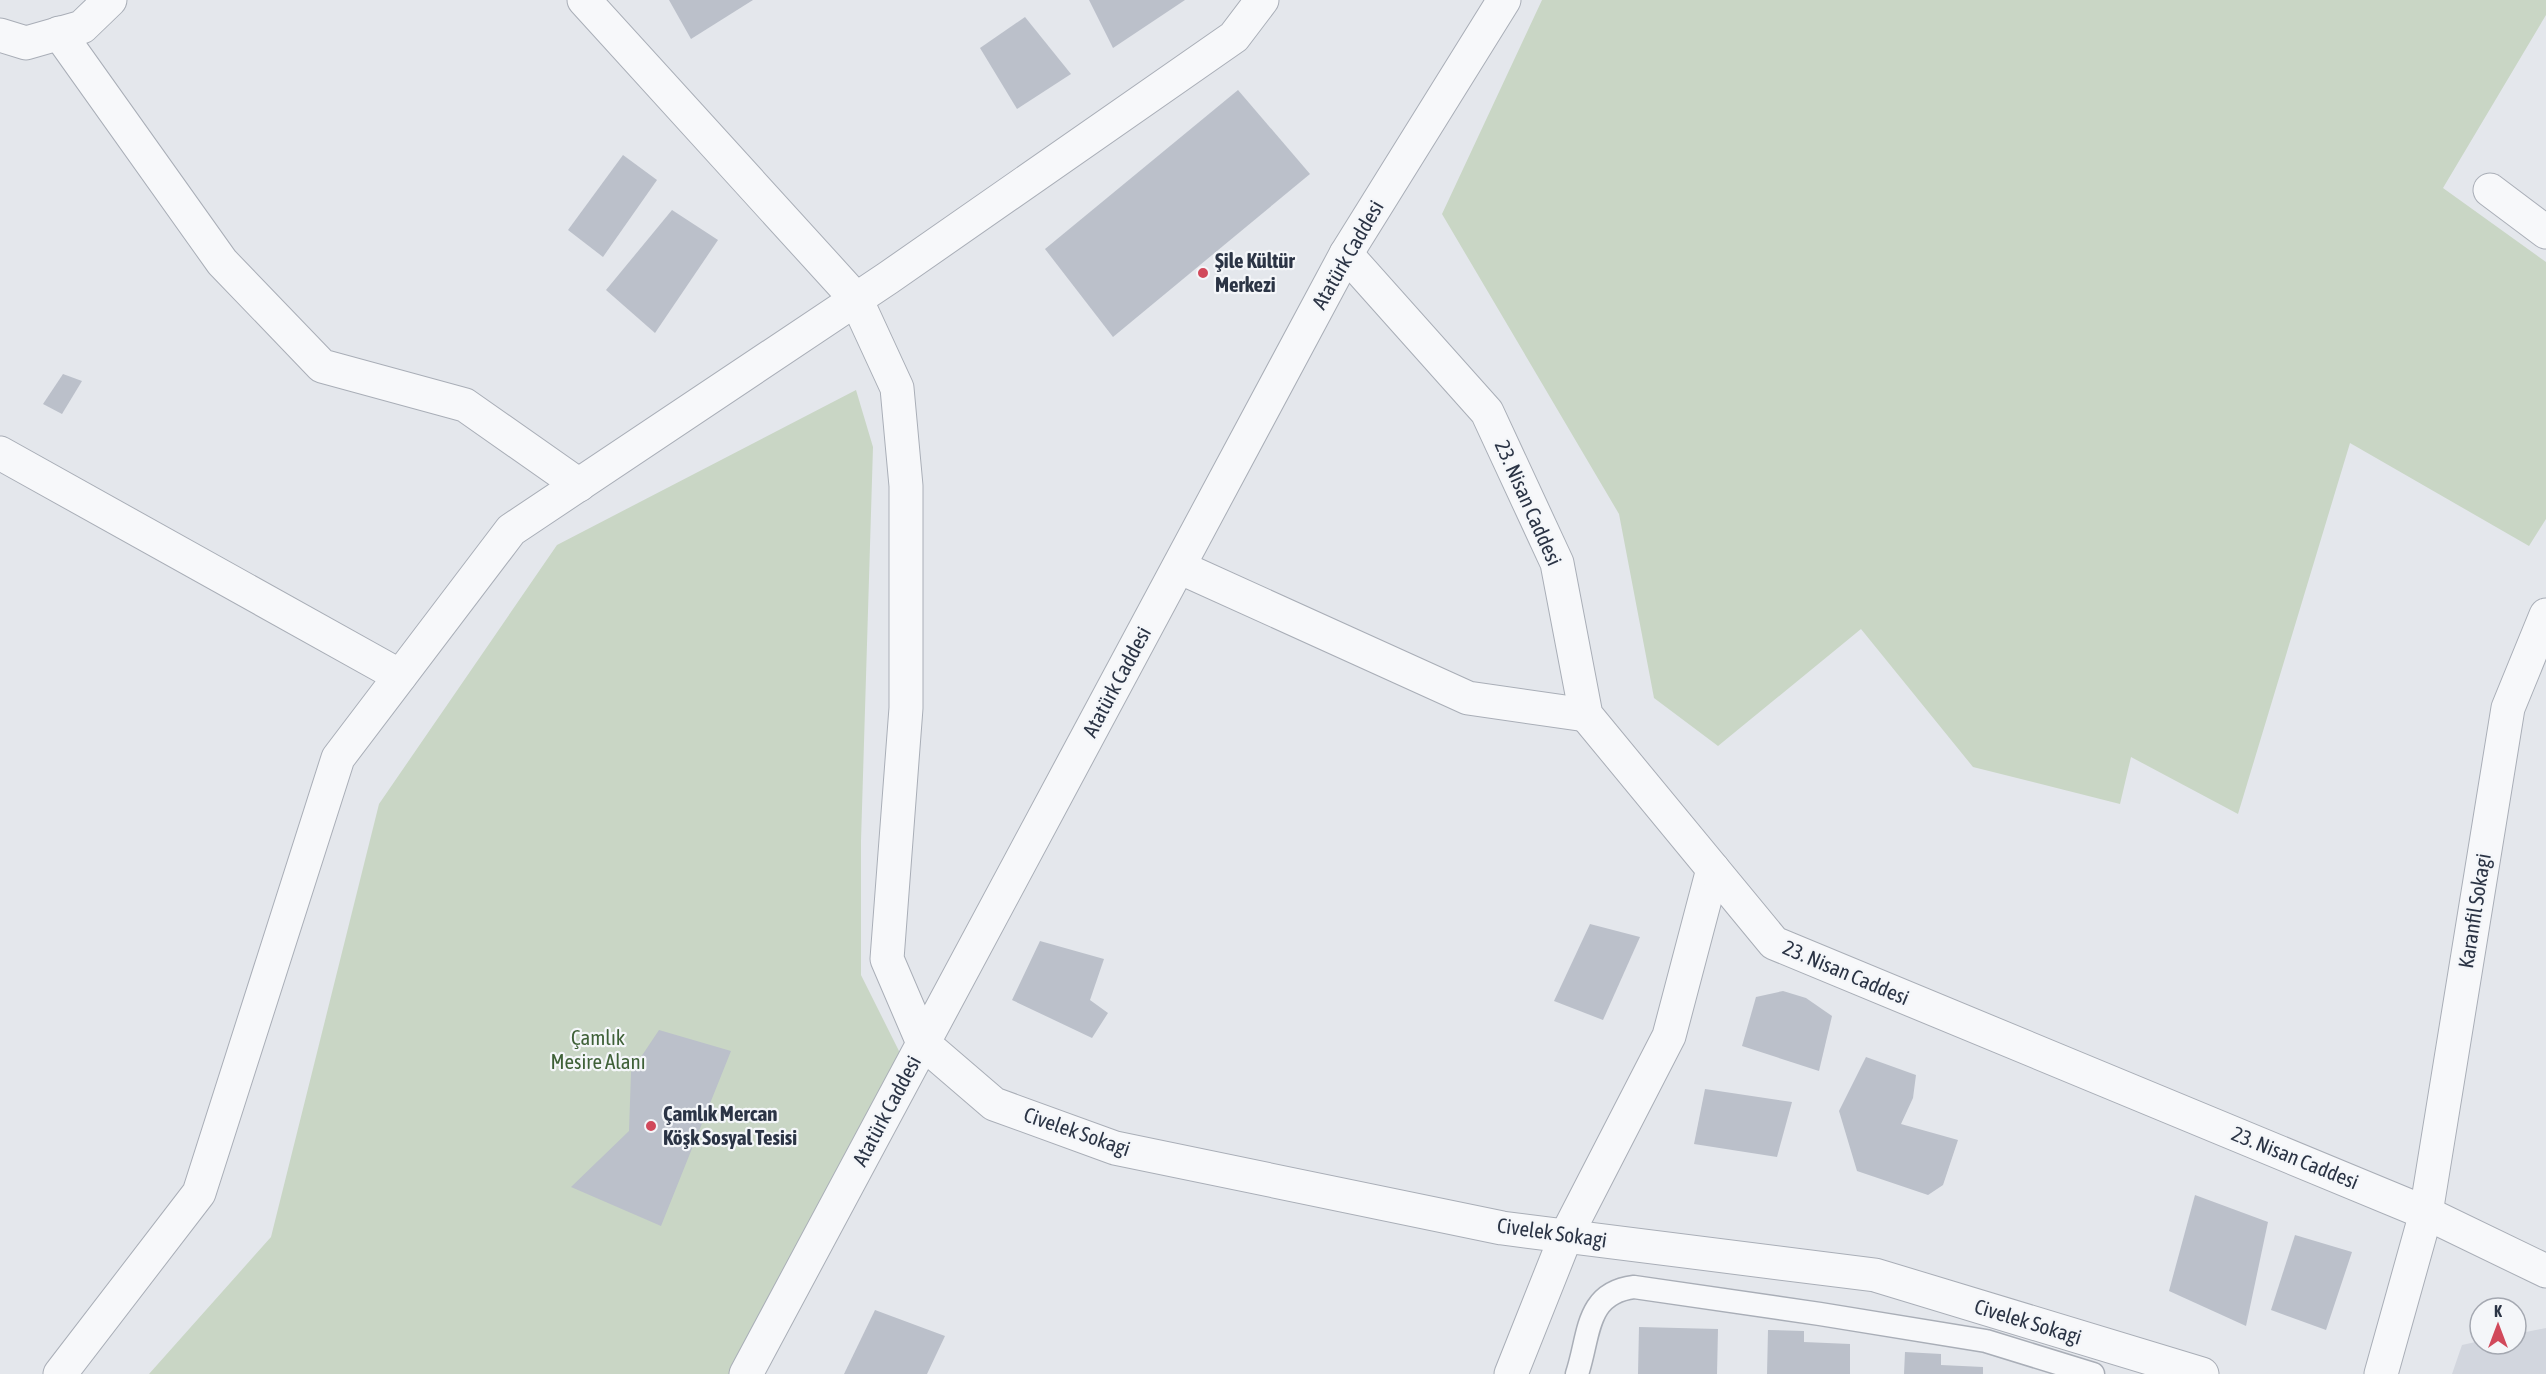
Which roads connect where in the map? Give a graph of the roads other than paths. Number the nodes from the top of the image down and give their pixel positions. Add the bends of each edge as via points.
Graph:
1 (110, 0) edge
2 (584, 0) edge
3 (1262, 0) edge
4 (1504, 0) edge
5 (59, 33) junction
6 (0, 35) edge
7 (2490, 190) dead end
8 (2546, 232) edge
9 (1346, 254) junction
10 (856, 299) junction
11 (0, 453) edge
12 (579, 485) junction
13 (1179, 567) junction
14 (2546, 615) edge
15 (400, 676) junction
16 (1586, 715) junction
17 (1713, 869) junction
18 (923, 1043) junction
19 (2426, 1213) junction
20 (1566, 1236) junction
21 (2546, 1271) edge
22 (60, 1374) edge
23 (746, 1374) edge
24 (1511, 1374) edge
25 (1577, 1374) edge
26 (2093, 1374) edge
27 (2202, 1374) edge
28 (2381, 1374) edge

1 - 5 street via 81,27
2 - 10 street
3 - 10 street via 1234,37
4 - 9 street, Atatürk Caddesi
5 - 6 street via 26,43
5 - 12 street via 222,261 322,366 465,405
7 - 8 street
9 - 13 street, Atatürk Caddesi
9 - 16 street, 23. Nisan Caddesi via 1487,412 1557,563
10 - 12 street
10 - 18 street via 897,388 906,486 906,708 887,959
11 - 15 street
12 - 15 street via 511,530
13 - 16 street via 1468,698
13 - 18 street, Atatürk Caddesi
14 - 19 street, Karanfil Sokagi via 2508,708
15 - 22 street via 338,758 199,1193
16 - 17 street, 23. Nisan Caddesi
17 - 19 street, 23. Nisan Caddesi via 1774,943
17 - 20 street via 1669,1036
18 - 20 street, Civelek Sokagi via 994,1104 1115,1149 1502,1228
18 - 23 street, Atatürk Caddesi
19 - 21 street, 23. Nisan Caddesi
19 - 28 street, Karanfil Sokagi
20 - 24 street
20 - 27 street, Civelek Sokagi via 1875,1275
25 - 26 lane via 1595,1307 1617,1289 1634,1287 1986,1341

